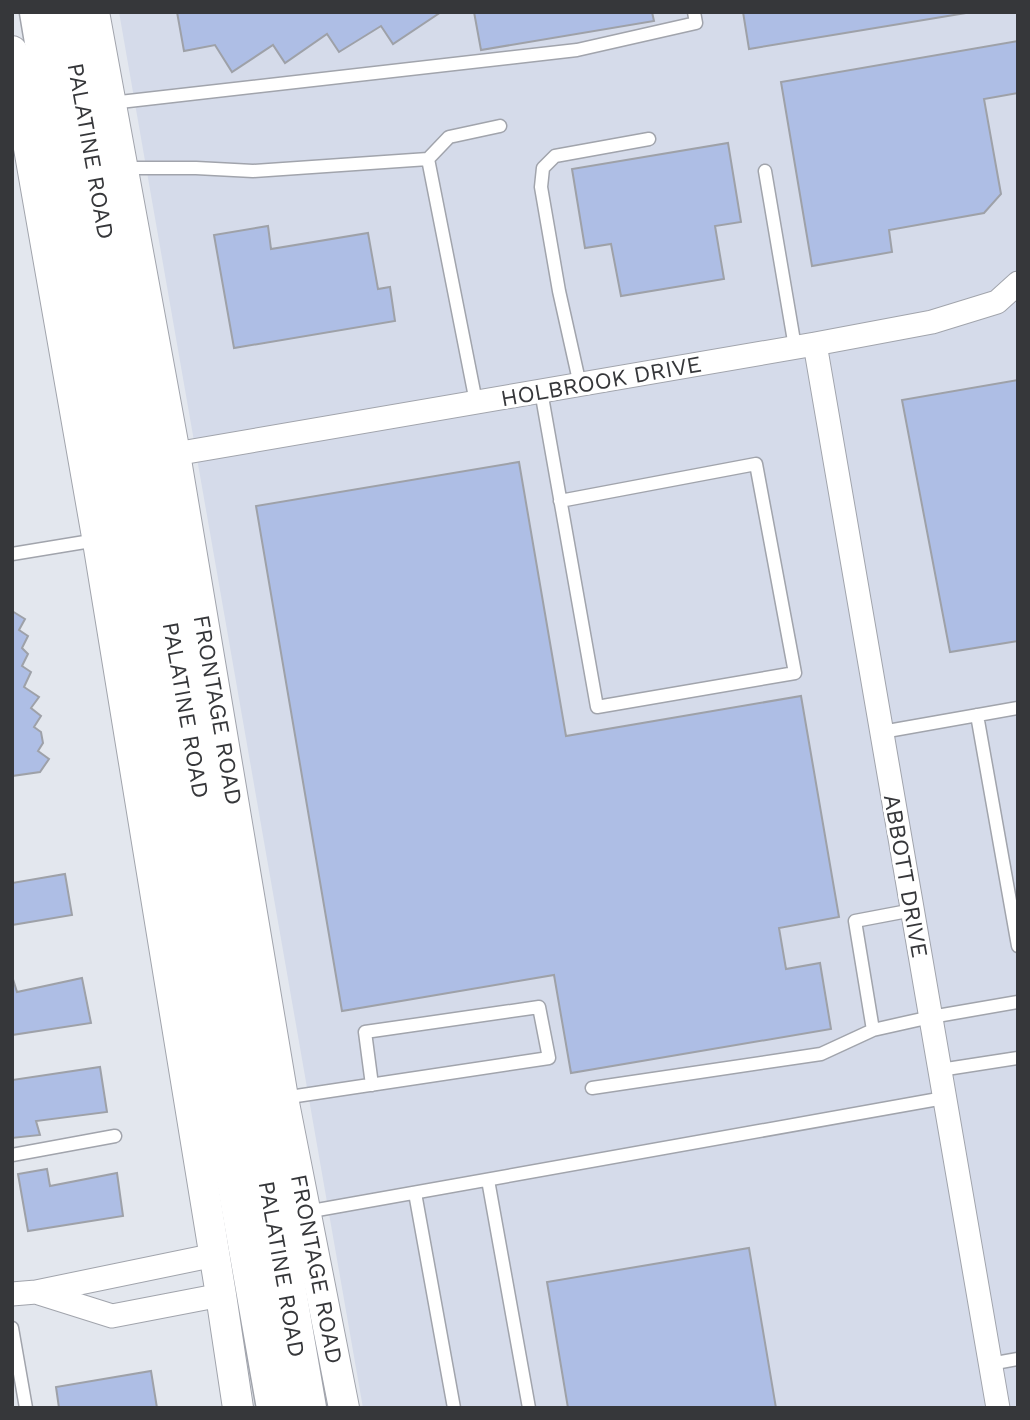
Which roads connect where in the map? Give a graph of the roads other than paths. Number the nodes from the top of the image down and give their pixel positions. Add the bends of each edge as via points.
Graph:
1 (40, 12) edge
2 (67, 12) edge
3 (694, 12) edge
4 (96, 23) edge
5 (12, 51) edge
6 (111, 104) junction
7 (500, 126) dead end
8 (649, 139) dead end
9 (428, 159) junction
10 (123, 168) junction
11 (765, 171) dead end
12 (1015, 290) edge
13 (121, 324) junction
14 (805, 346) junction
15 (580, 384) junction
16 (541, 391) junction
17 (476, 402) junction
18 (175, 454) junction
19 (560, 501) junction
20 (98, 540) junction
21 (12, 554) edge
22 (1018, 708) edge
23 (977, 715) junction
24 (882, 732) junction
25 (912, 911) junction
26 (1018, 946) edge
27 (1018, 1002) edge
28 (930, 1017) junction
29 (873, 1030) junction
30 (1018, 1058) edge
31 (940, 1070) junction
32 (372, 1085) junction
33 (592, 1088) dead end
34 (284, 1098) junction
35 (944, 1098) junction
36 (115, 1136) dead end
37 (12, 1155) edge
38 (488, 1180) junction
39 (415, 1193) junction
40 (306, 1212) junction
41 (215, 1255) junction
42 (36, 1292) junction
43 (12, 1294) edge
44 (221, 1294) junction
45 (12, 1328) edge
46 (1018, 1359) edge
47 (990, 1364) junction
48 (26, 1408) edge
49 (238, 1408) edge
50 (276, 1408) edge
51 (307, 1408) edge
52 (344, 1408) edge
53 (454, 1408) edge
54 (529, 1408) edge
55 (998, 1408) edge

1 - 50 highway, PALATINE ROAD
2 - 13 highway, PALATINE ROAD
3 - 6 lane via 696,23 577,50
4 - 6 street, FRONTAGE ROAD
4 - 13 highway
5 - 20 street
6 - 10 street, FRONTAGE ROAD
7 - 9 lane via 449,137
8 - 15 lane via 555,156 543,168 541,187
9 - 10 lane via 253,171
9 - 17 lane
10 - 18 street, FRONTAGE ROAD
11 - 14 lane
12 - 14 street, HOLBROOK DRIVE via 998,302 932,322
13 - 51 highway, PALATINE ROAD
14 - 15 street, HOLBROOK DRIVE
14 - 24 street, ABBOTT DRIVE
15 - 16 street, HOLBROOK DRIVE
16 - 17 street, HOLBROOK DRIVE
16 - 19 lane
17 - 18 street, HOLBROOK DRIVE
18 - 34 street, FRONTAGE ROAD
19 - 19 lane via 597,707 795,673 756,464
20 - 21 lane
20 - 41 street
22 - 23 lane
23 - 24 lane
23 - 26 lane
24 - 25 street, ABBOTT DRIVE
25 - 28 street, ABBOTT DRIVE
25 - 29 lane via 855,921
27 - 28 lane
28 - 29 lane
28 - 31 street, ABBOTT DRIVE
29 - 33 lane via 821,1054
30 - 31 lane
31 - 35 street, ABBOTT DRIVE
32 - 32 lane via 549,1058 539,1007 365,1032
32 - 34 lane
34 - 40 street, FRONTAGE ROAD
35 - 38 lane
35 - 47 street, ABBOTT DRIVE
36 - 37 lane
38 - 39 lane
38 - 54 lane
39 - 40 lane
39 - 53 lane
40 - 52 street, FRONTAGE ROAD
41 - 42 street
41 - 44 street
42 - 43 street
42 - 44 street via 112,1316
44 - 49 street
45 - 48 lane
46 - 47 lane
47 - 55 street, ABBOTT DRIVE

